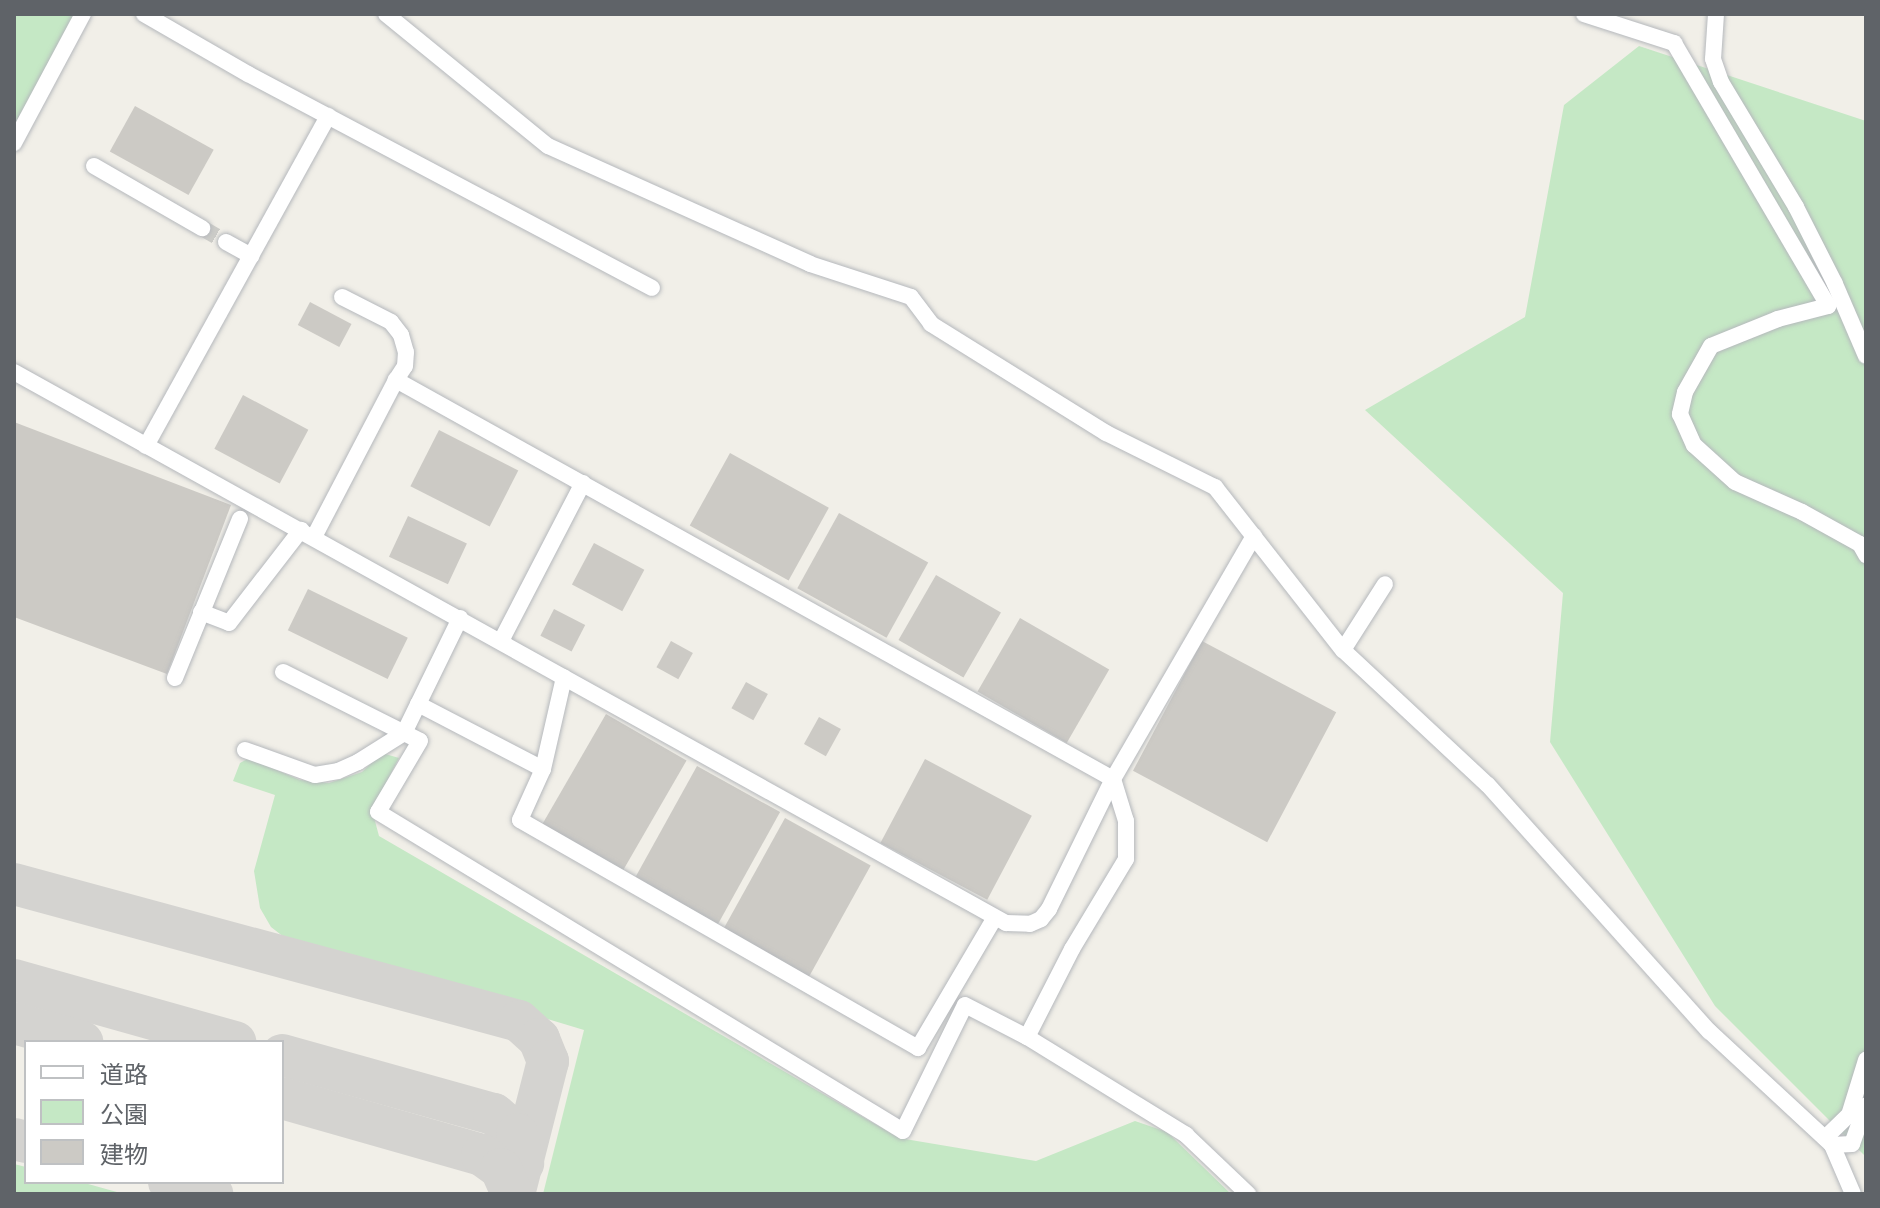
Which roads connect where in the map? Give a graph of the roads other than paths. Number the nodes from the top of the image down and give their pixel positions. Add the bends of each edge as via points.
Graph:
1 (83, 14) edge
2 (144, 14) edge
3 (386, 14) edge
4 (1584, 14) edge
5 (1716, 14) edge
6 (328, 116) junction
7 (14, 143) edge
8 (94, 166) dead end
9 (202, 228) tunnel mouth
10 (226, 242) tunnel mouth
11 (251, 256) junction
12 (652, 288) dead end
13 (342, 297) dead end
14 (1866, 356) edge
15 (14, 372) edge
16 (396, 380) junction
17 (146, 446) junction
18 (583, 483) junction
19 (240, 519) dead end
20 (307, 533) junction
21 (1254, 536) junction
22 (1866, 555) edge
23 (1385, 584) dead end
24 (201, 612) junction
25 (460, 618) junction
26 (501, 641) junction
27 (1343, 650) junction
28 (283, 672) dead end
29 (564, 677) junction
30 (175, 678) dead end
31 (418, 704) junction
32 (404, 733) junction
33 (245, 750) dead end
34 (543, 769) junction
35 (1113, 779) junction
36 (994, 919) junction
37 (1027, 1037) junction
38 (1866, 1060) edge
39 (1866, 1105) edge
40 (1828, 1142) junction
41 (1248, 1194) edge
42 (1853, 1194) edge

1 - 7 street
2 - 6 street
3 - 21 street via 548,146 810,264 911,297 931,324 1094,426 1215,487
4 - 22 street via 1674,43 1828,306 1711,346 1685,392 1680,414 1694,445 1735,482 1860,544
5 - 14 street via 1713,59 1721,82 1796,207
6 - 11 street
6 - 12 street
8 - 9 street
10 - 11 street
11 - 17 street
13 - 16 street via 391,322 401,335 405,366
15 - 17 street
16 - 18 street
16 - 20 street
17 - 20 street
18 - 26 street
18 - 35 street
19 - 24 street
20 - 24 street via 229,623
20 - 25 street
21 - 27 street
21 - 35 street
23 - 27 street
24 - 30 street
25 - 26 street
25 - 31 street
26 - 29 street
27 - 40 street via 1488,785 1709,1031
28 - 32 street
29 - 34 street
29 - 36 street
31 - 32 street
31 - 34 street
32 - 33 street via 358,762 315,775
32 - 37 street via 420,741 378,812 903,1131 965,1005
34 - 36 street via 520,820 918,1048
35 - 36 street via 1041,919 1016,924
35 - 37 street via 1126,821 1126,859
37 - 41 street via 1186,1135
38 - 40 street via 1849,1115
39 - 40 street via 1852,1144
40 - 42 street

